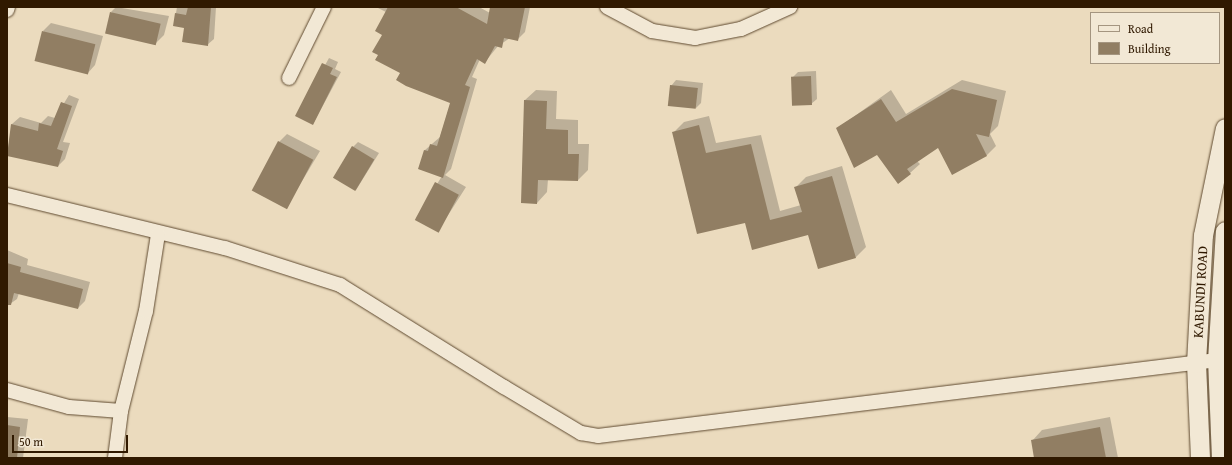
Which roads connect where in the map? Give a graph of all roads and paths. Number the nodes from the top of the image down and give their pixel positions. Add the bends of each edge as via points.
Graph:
1 (324, 7) edge
2 (607, 7) edge
3 (790, 7) edge
4 (289, 78) dead end
5 (1225, 128) edge
6 (7, 195) edge
7 (1225, 230) edge
8 (158, 234) junction
9 (1217, 360) junction
10 (1196, 363) junction
11 (7, 390) edge
12 (121, 411) junction
13 (115, 458) edge
14 (1200, 458) edge
15 (1221, 458) edge

1 - 4 street
2 - 3 street via 652,31 695,38 741,29
5 - 10 street, KABUNDI ROAD via 1203,235
6 - 8 street
7 - 9 street, KABUNDI ROAD
8 - 10 street via 232,250 340,285 581,433 598,436
8 - 12 street via 146,311
9 - 10 street
9 - 15 street, KABUNDI ROAD
10 - 14 street, KABUNDI ROAD
11 - 12 street via 69,407
12 - 13 street

